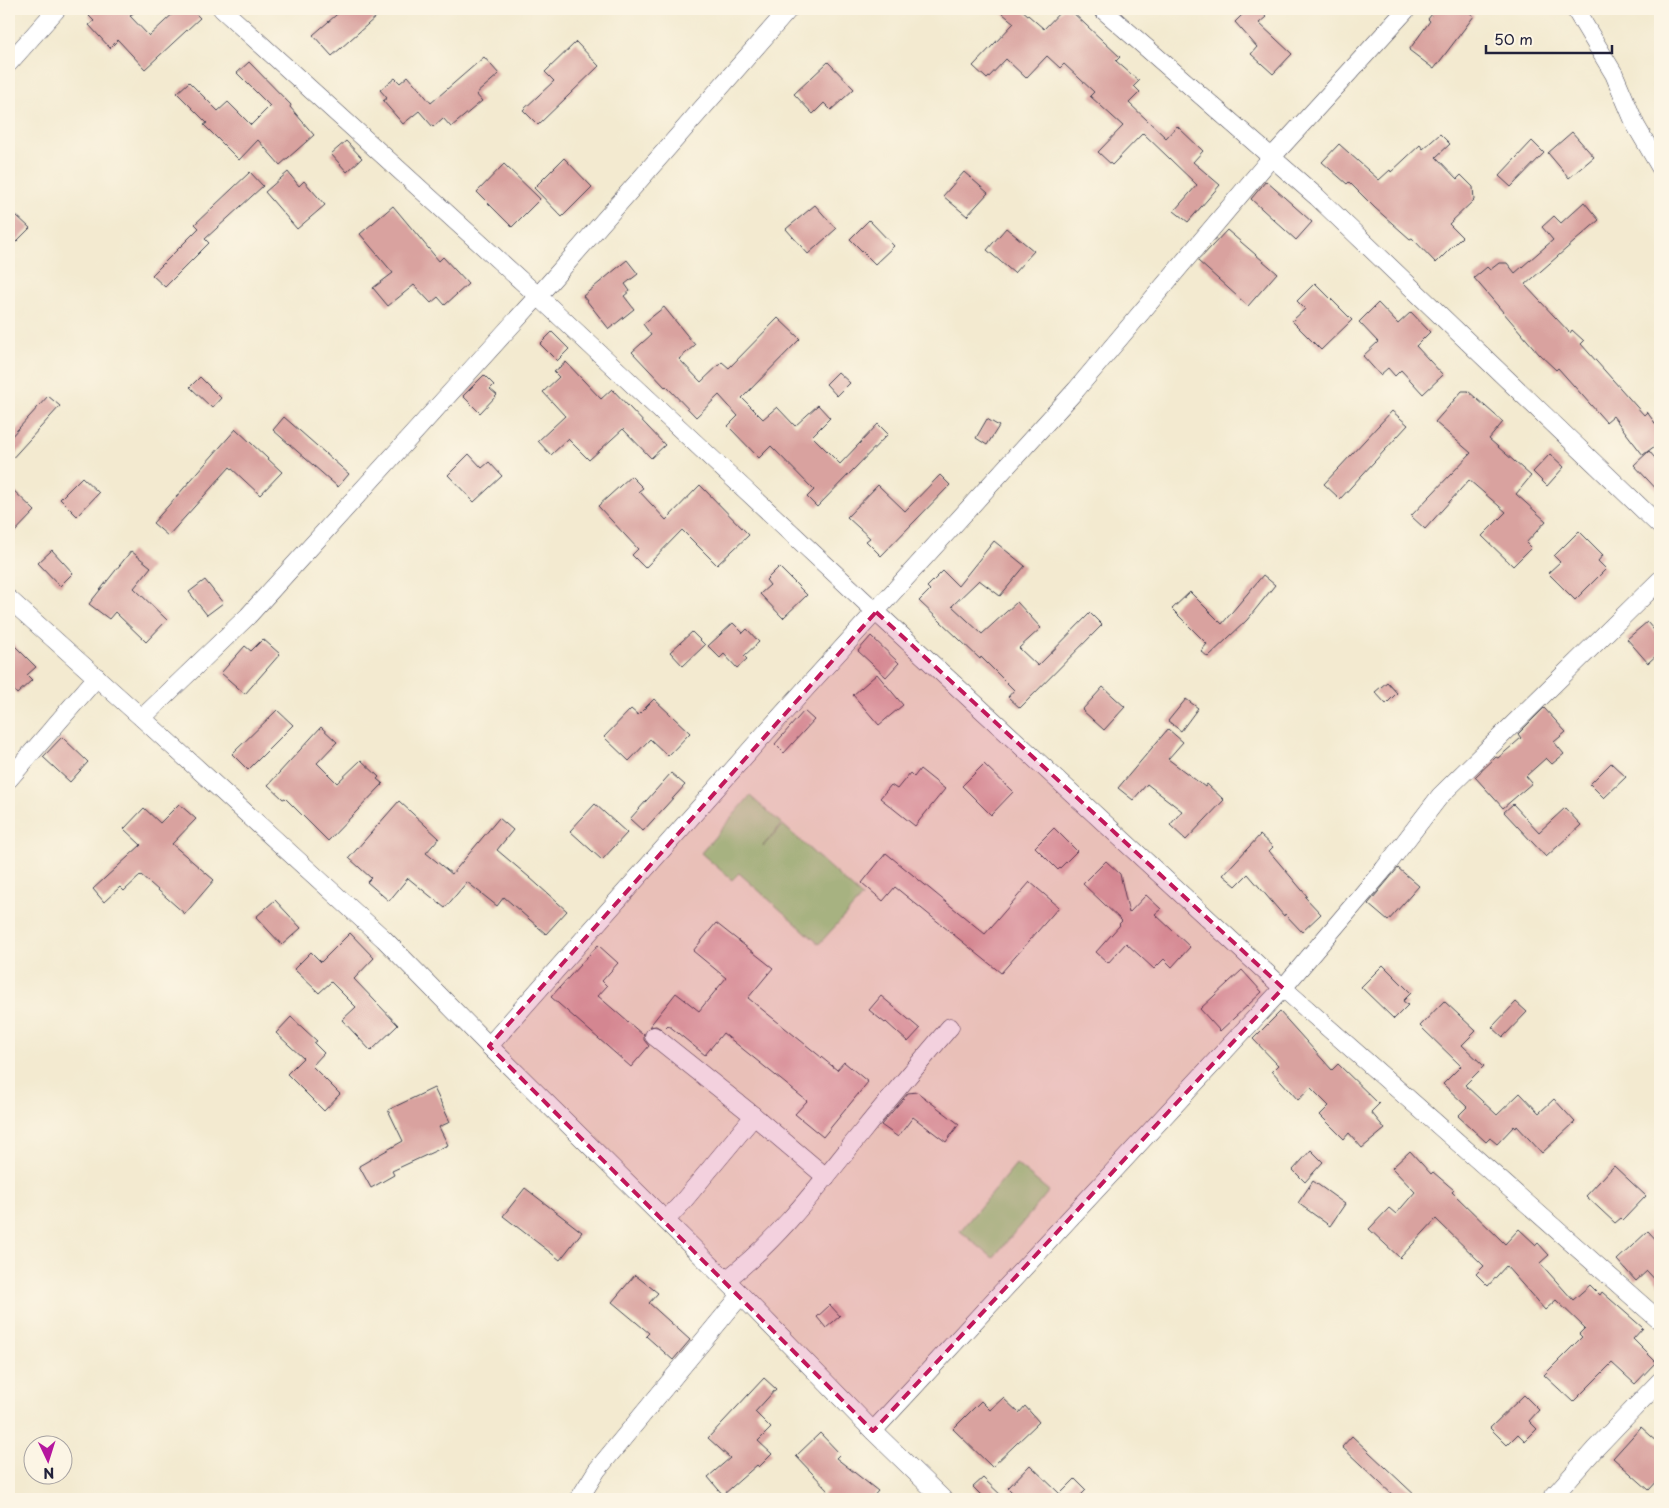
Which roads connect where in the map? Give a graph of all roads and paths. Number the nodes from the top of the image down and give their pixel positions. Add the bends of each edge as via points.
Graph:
1 (57, 9) edge
2 (222, 9) edge
3 (789, 9) edge
4 (1102, 9) edge
5 (1407, 9) edge
6 (1574, 9) edge
7 (9, 64) edge
8 (1271, 158) junction
9 (1660, 167) edge
10 (538, 296) junction
11 (1660, 526) edge
12 (1660, 580) edge
13 (9, 599) edge
14 (876, 612) junction
15 (97, 677) junction
16 (142, 718) junction
17 (9, 779) edge
18 (1283, 988) junction
19 (950, 1027) dead end
20 (654, 1036) dead end
21 (489, 1046) junction
22 (754, 1116) junction
23 (826, 1177) junction
24 (666, 1220) junction
25 (726, 1280) junction
26 (741, 1295) junction
27 (1660, 1321) edge
28 (1660, 1381) edge
29 (873, 1431) junction
30 (579, 1499) edge
31 (943, 1499) edge
32 (1551, 1499) edge

1 - 7 street
2 - 10 street
3 - 10 street
4 - 8 street
5 - 8 street
6 - 9 street via 1614,74 1636,126
8 - 11 street via 1317,197
8 - 14 street via 1076,390
10 - 14 street
10 - 16 street via 248,616
12 - 18 street via 1440,796 1384,869
13 - 15 street
14 - 18 street
14 - 21 street
15 - 16 street
15 - 17 street
16 - 21 street via 384,939
18 - 27 street
18 - 29 street
19 - 23 street
20 - 22 street
21 - 24 street
22 - 23 street
22 - 24 street
23 - 25 street via 772,1238
24 - 25 street
25 - 26 street
26 - 29 street
26 - 30 street via 598,1470
28 - 32 street
29 - 31 street

